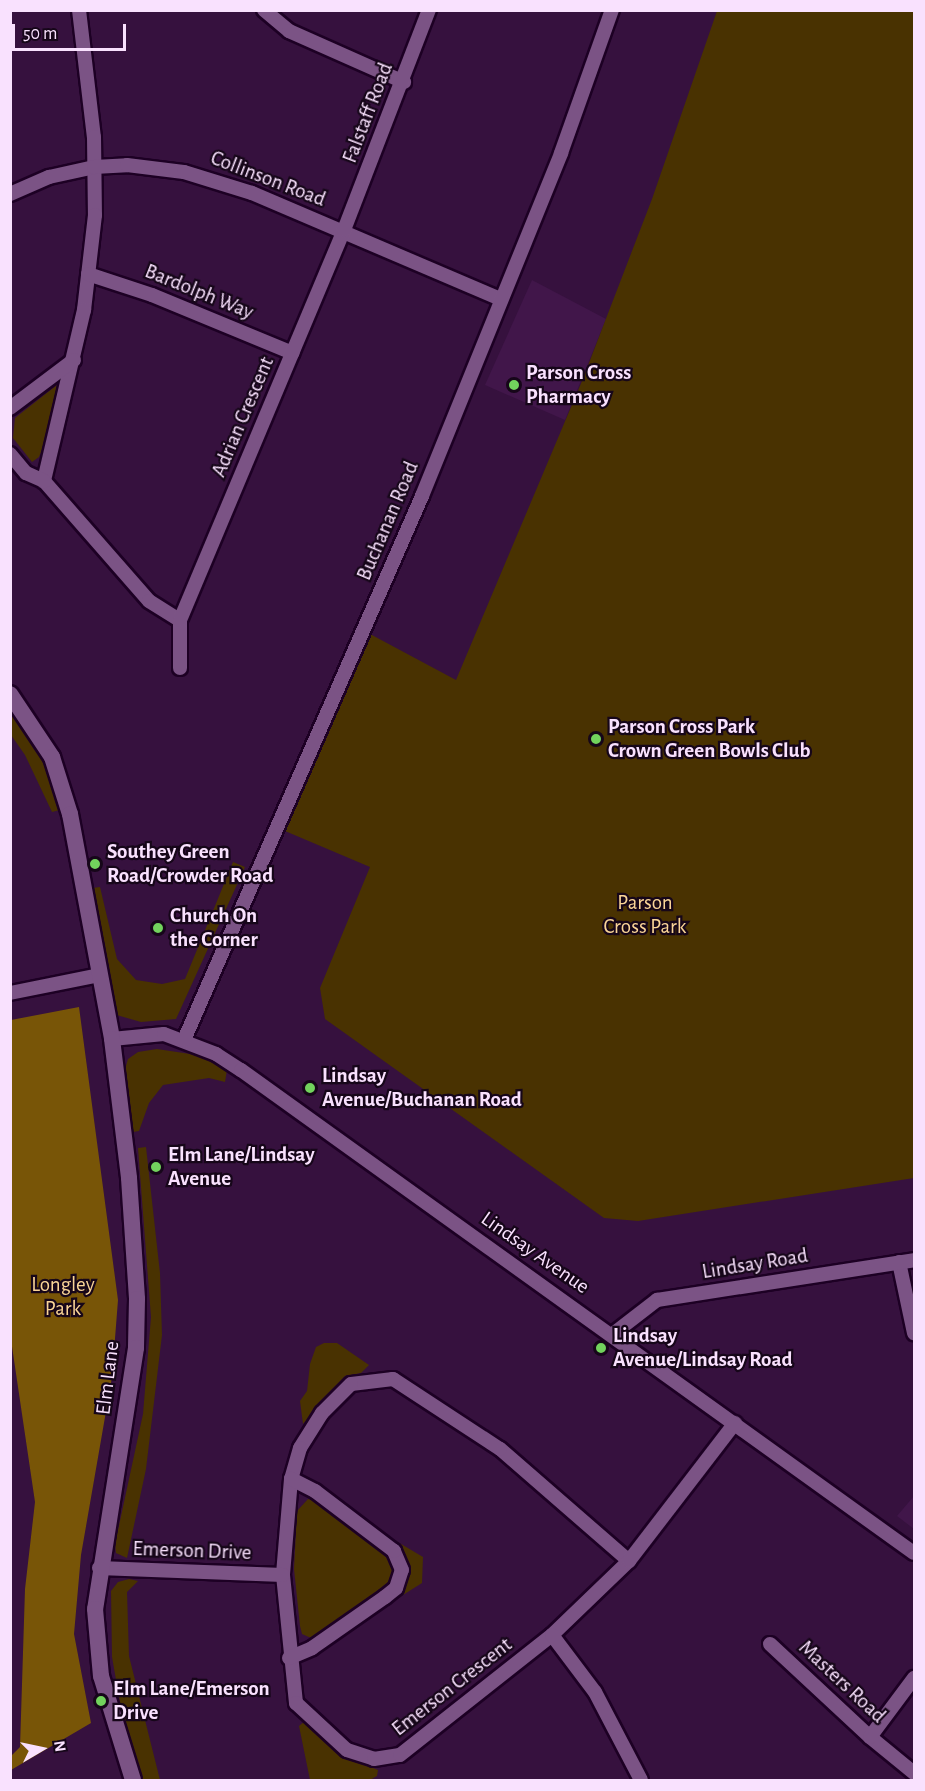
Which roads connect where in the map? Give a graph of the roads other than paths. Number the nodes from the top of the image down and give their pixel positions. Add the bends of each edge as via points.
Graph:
1 (79, 10) edge
2 (264, 10) edge
3 (429, 10) edge
4 (612, 10) edge
5 (404, 82) junction
6 (94, 167) junction
7 (10, 194) edge
8 (344, 230) junction
9 (88, 274) junction
10 (501, 299) junction
11 (293, 353) junction
12 (74, 360) junction
13 (10, 408) edge
14 (10, 454) edge
15 (44, 481) junction
16 (180, 620) junction
17 (180, 668) dead end
18 (10, 694) edge
19 (100, 975) junction
20 (10, 993) edge
21 (111, 1040) junction
22 (184, 1040) junction
23 (915, 1260) edge
24 (899, 1262) junction
25 (915, 1333) edge
26 (613, 1334) junction
27 (735, 1422) junction
28 (291, 1479) junction
29 (915, 1553) edge
30 (629, 1561) junction
31 (99, 1568) junction
32 (283, 1575) junction
33 (552, 1635) junction
34 (770, 1644) dead end
35 (289, 1658) junction
36 (915, 1678) edge
37 (870, 1737) junction
38 (915, 1773) edge
39 (133, 1780) edge
40 (641, 1780) edge

1 - 6 street
2 - 5 street via 289,31
3 - 5 street, Falstaff Road
4 - 10 street, Buchanan Road via 561,153
5 - 8 street, Falstaff Road
6 - 7 street, Collinson Road via 49,177
6 - 8 street, Collinson Road via 156,167 211,177
6 - 9 street via 95,215
8 - 10 street, Collinson Road
8 - 11 street, Adrian Crescent
9 - 11 street, Bardolph Way via 152,295
9 - 12 street
10 - 22 street, Buchanan Road via 422,496
11 - 16 street, Adrian Crescent
12 - 13 street
12 - 15 street
14 - 15 street via 26,473
15 - 16 street via 149,601
16 - 17 street, Adrian Crescent
18 - 19 street, Elm Lane via 36,729 63,788
19 - 20 street
19 - 21 street, Elm Lane
21 - 22 street, Lindsay Avenue via 164,1034
21 - 31 street, Elm Lane via 129,1178 137,1299 130,1396
22 - 26 street, Lindsay Avenue via 241,1070
23 - 24 street, Lindsay Road
24 - 25 street
24 - 26 street, Lindsay Road via 657,1300
26 - 27 street, Lindsay Avenue
27 - 29 street, Lindsay Avenue
27 - 30 street, Emerson Crescent
28 - 30 street, Emerson Crescent via 300,1448 336,1396 351,1384 367,1379 393,1379 500,1449
28 - 32 street, Emerson Crescent
28 - 35 street via 315,1491 394,1551 402,1570 396,1588 385,1597 312,1648
30 - 33 street, Emerson Crescent
31 - 32 street, Emerson Drive
31 - 39 street, Elm Lane via 96,1609 101,1676
32 - 35 street, Emerson Crescent
33 - 35 street, Emerson Crescent via 414,1746 388,1759 374,1759 347,1750 310,1719 296,1703
33 - 40 street via 595,1692
34 - 37 street, Masters Road
36 - 37 street
37 - 38 street, Masters Road

